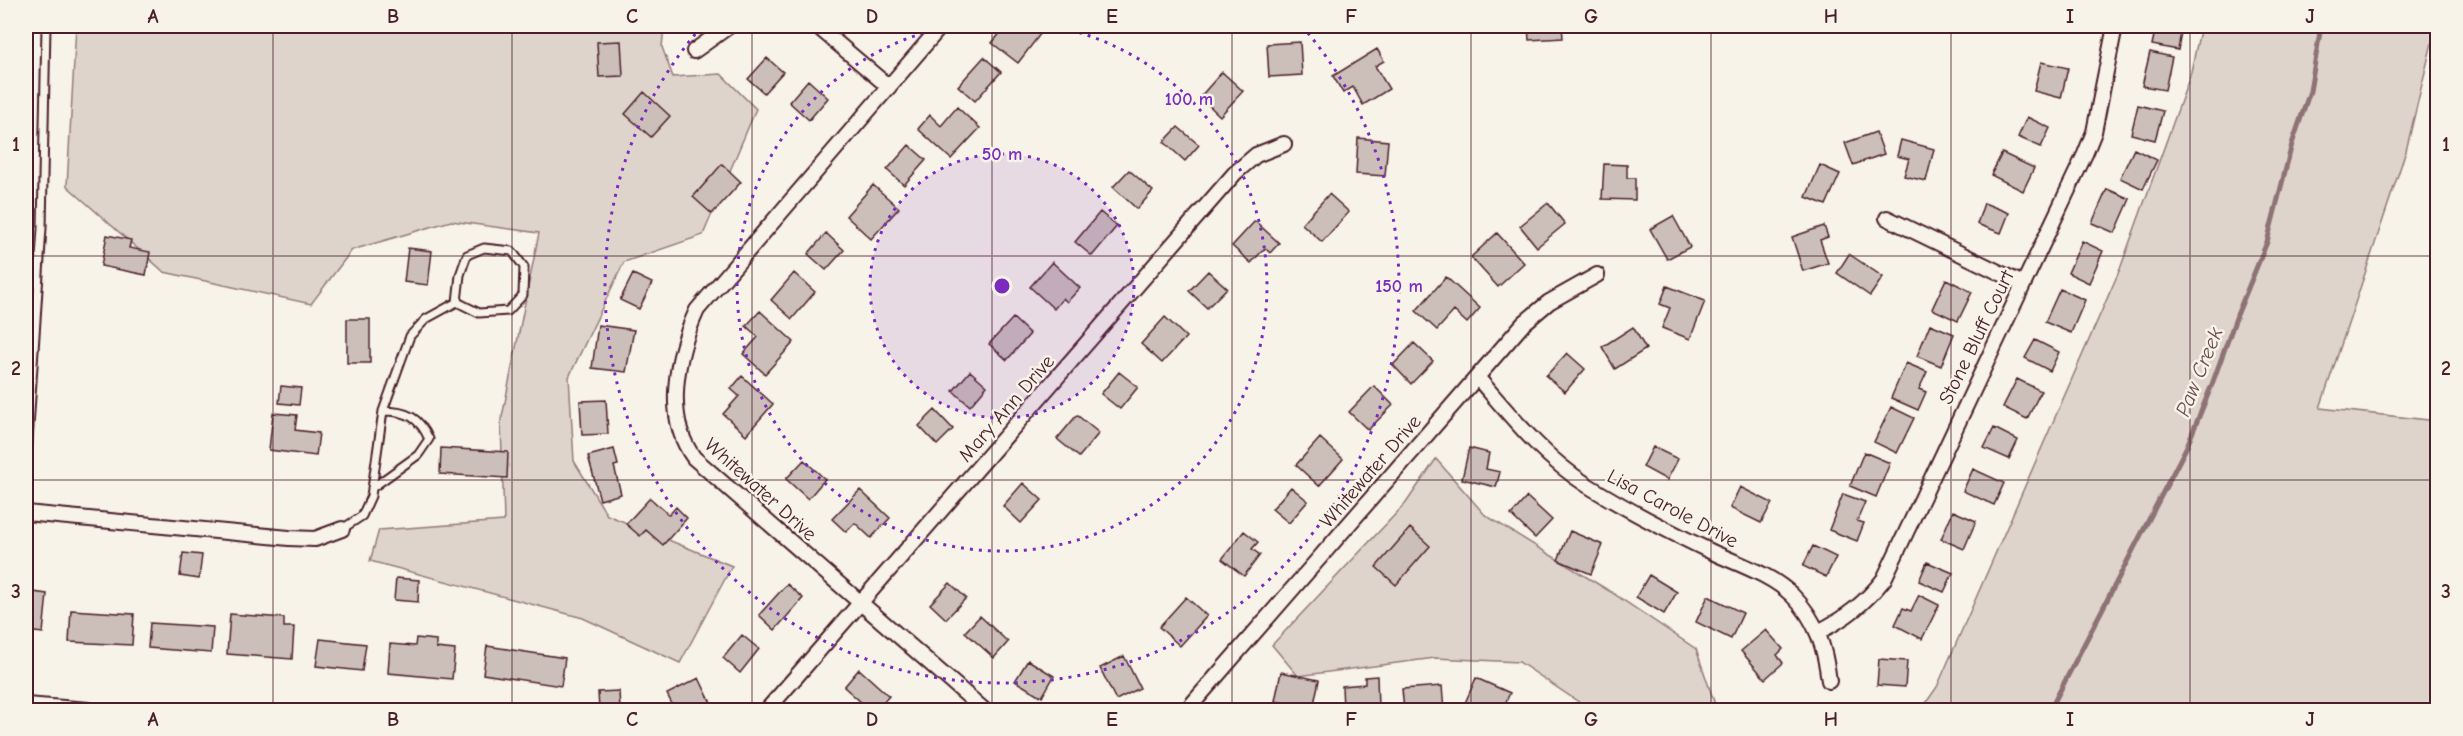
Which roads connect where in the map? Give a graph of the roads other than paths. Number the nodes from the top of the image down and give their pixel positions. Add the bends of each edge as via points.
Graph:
1 (46, 26) edge
2 (729, 26) edge
3 (817, 26) edge
4 (941, 26) edge
5 (2115, 26) edge
6 (694, 51) dead end
7 (889, 87) junction
8 (1284, 144) dead end
9 (1887, 218) dead end
10 (1597, 275) dead end
11 (2023, 284) junction
12 (457, 302) junction
13 (1477, 377) junction
14 (383, 411) junction
15 (26, 473) edge
16 (372, 488) junction
17 (26, 513) edge
18 (342, 529) joint
19 (861, 604) junction
20 (1818, 632) junction
21 (1829, 681) dead end
22 (26, 705) edge
23 (1196, 708) edge
24 (89, 711) edge
25 (767, 711) edge
26 (984, 711) edge

1 - 15 lane via 42,228
2 - 6 street
3 - 7 street
4 - 7 street, Whitewater Drive
5 - 11 street, Stone Bluff Court via 2094,132
7 - 19 street, Whitewater Drive via 697,310 688,331 676,396 677,425 694,458
8 - 19 street, Mary Ann Drive via 1256,155 1235,173
9 - 11 street
10 - 13 street, Whitewater Drive via 1549,302 1524,323
11 - 20 street, Stone Bluff Court via 1884,579 1848,617
12 - 12 lane via 479,313 508,311 523,295 524,267 512,251 484,248 467,255
12 - 14 lane via 426,319 410,336
13 - 20 street, Lisa Carole Drive via 1531,439 1568,471 1671,532 1771,580 1791,594
13 - 23 street, Whitewater Drive
14 - 16 lane
14 - 16 lane via 413,416 423,425 429,439 418,455
16 - 18 lane via 362,516
17 - 18 street via 315,539
19 - 25 street, Mary Ann Drive
19 - 26 street, Whitewater Drive
20 - 21 street, Lisa Carole Drive
22 - 24 street

